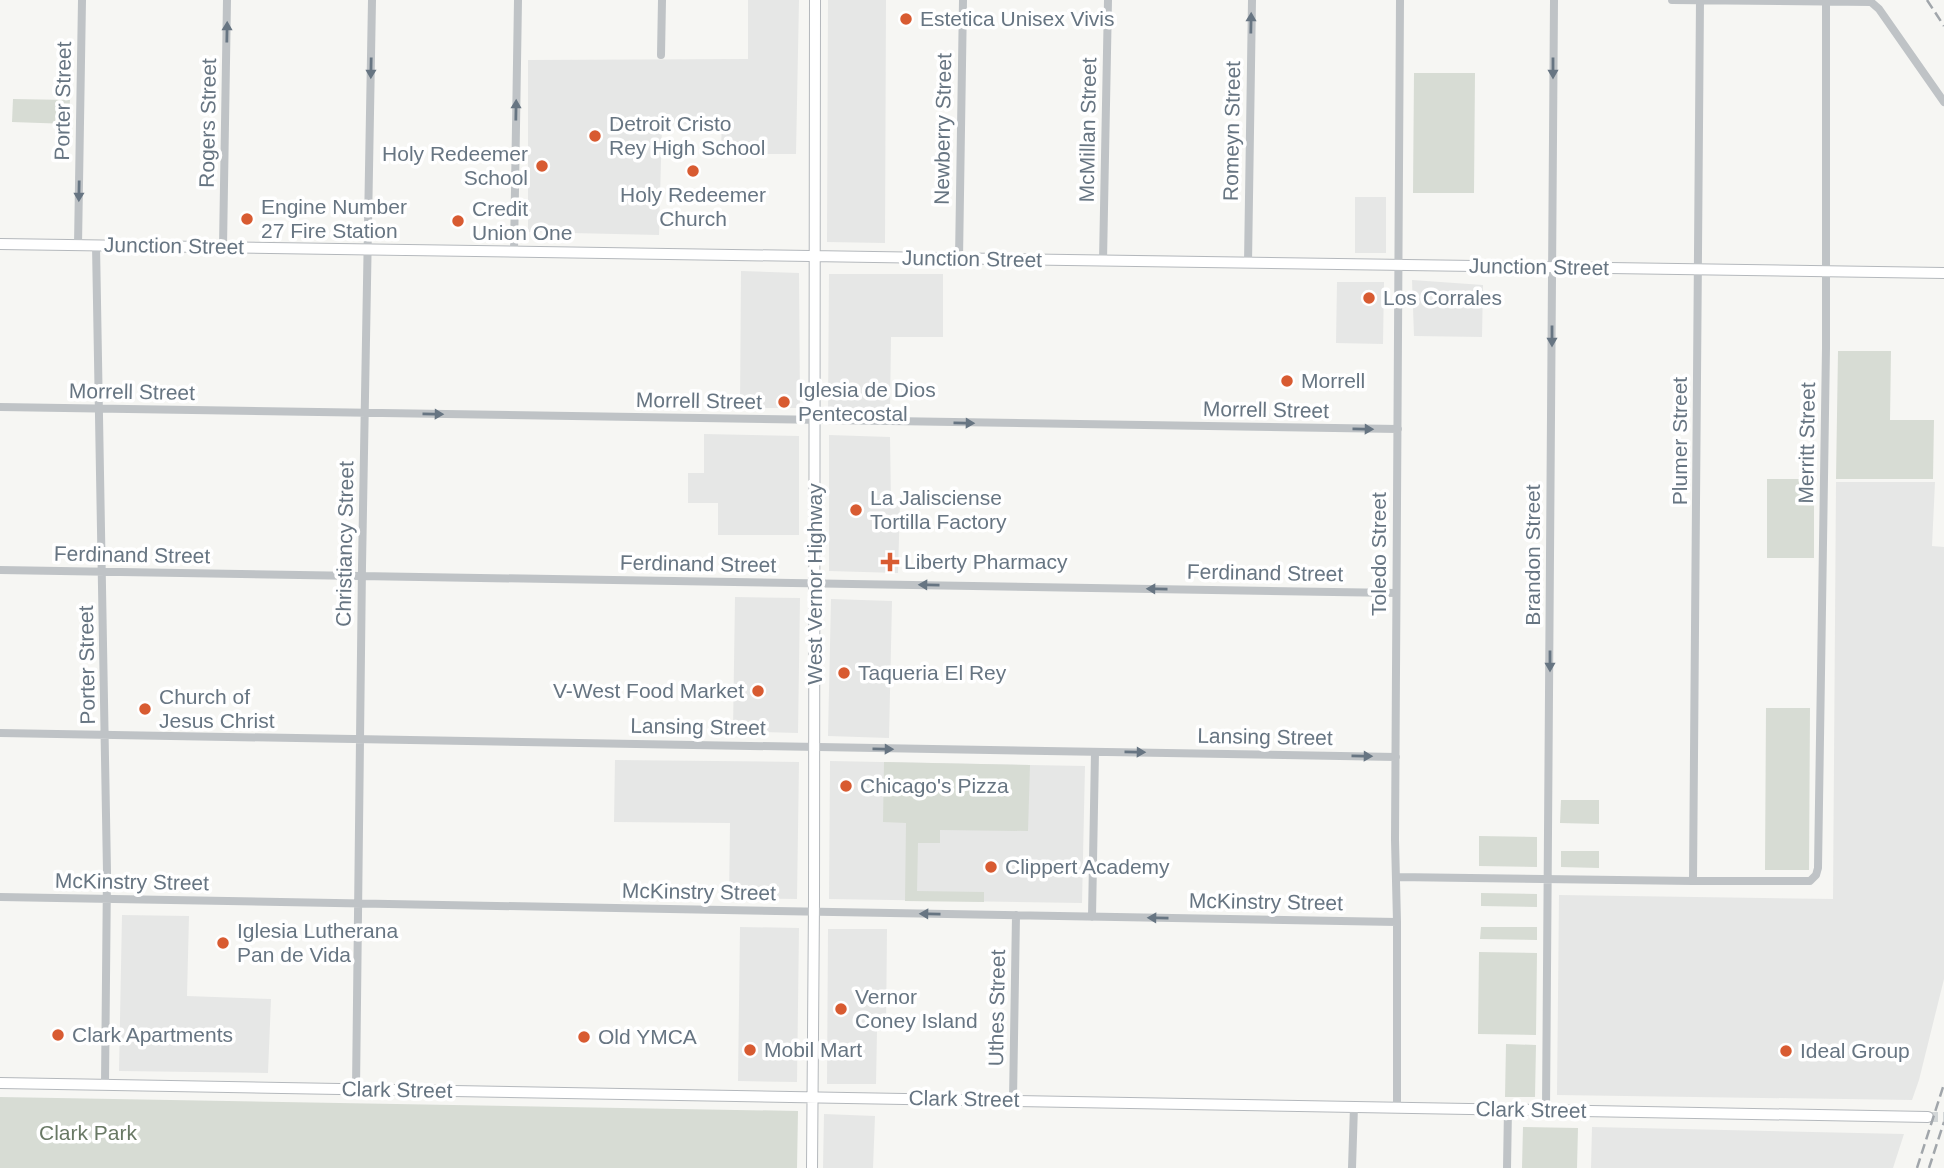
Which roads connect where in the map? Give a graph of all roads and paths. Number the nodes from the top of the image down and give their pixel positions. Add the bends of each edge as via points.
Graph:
1 (82, 0) edge
2 (227, 0) edge
3 (372, 0) edge
4 (517, 0) edge
5 (662, 0) edge
6 (815, 0) edge
7 (963, 0) edge
8 (1108, 0) edge
9 (1252, 0) edge
10 (1400, 0) edge
11 (1554, 0) edge
12 (1672, 0) edge
13 (1700, 0) edge
14 (1826, 2) junction
15 (1866, 2) edge
16 (661, 55) dead end
17 (1944, 103) edge
18 (0, 244) edge
19 (78, 245) junction
20 (96, 245) junction
21 (223, 247) junction
22 (368, 249) junction
23 (514, 252) junction
24 (815, 257) junction
25 (959, 259) junction
26 (1103, 261) junction
27 (1248, 263) junction
28 (1398, 265) junction
29 (1553, 267) junction
30 (1698, 270) junction
31 (1825, 272) junction
32 (1944, 273) edge
33 (0, 407) edge
34 (99, 409) junction
35 (365, 413) junction
36 (815, 420) junction
37 (1398, 429) junction
38 (0, 570) edge
39 (102, 572) junction
40 (362, 576) junction
41 (815, 584) junction
42 (1396, 593) junction
43 (0, 733) edge
44 (105, 735) junction
45 (360, 739) junction
46 (815, 747) junction
47 (1095, 752) junction
48 (1396, 757) junction
49 (1396, 877) junction
50 (1548, 879) junction
51 (1693, 881) junction
52 (0, 897) edge
53 (107, 899) junction
54 (358, 904) junction
55 (814, 912) junction
56 (1016, 915) junction
57 (1092, 917) junction
58 (1397, 922) junction
59 (0, 1083) edge
60 (105, 1085) junction
61 (356, 1089) junction
62 (813, 1097) junction
63 (1013, 1100) junction
64 (1354, 1107) junction
65 (1397, 1107) junction
66 (1508, 1110) junction
67 (1546, 1110) junction
68 (1928, 1116) tunnel mouth
69 (812, 1168) edge
70 (1352, 1168) edge
71 (1507, 1168) edge

1 -> 19 street, Porter Street
21 -> 2 street, Rogers Street
3 -> 22 street, Christiancy Street
23 -> 4 street
5 - 16 street
6 - 24 street, West Vernor Highway
7 - 25 street, Newberry Street
8 - 26 street, McMillan Street
27 -> 9 street, Romeyn Street
10 - 28 street, Toledo Street
11 -> 29 street, Brandon Street
12 - 13 street
13 - 14 street
13 - 30 street, Plumer Street
14 - 15 street
14 - 31 street, Merritt Street
15 - 17 street via 1880,9
18 - 19 street, Junction Street
19 - 20 street, Junction Street
20 - 21 street, Junction Street
20 - 34 street, Porter Street
21 - 22 street, Junction Street
22 - 23 street, Junction Street
22 - 35 street, Christiancy Street
23 - 24 street, Junction Street
24 - 25 street, Junction Street
24 - 36 street, West Vernor Highway
25 - 26 street, Junction Street
26 - 27 street, Junction Street
27 - 28 street, Junction Street
28 - 29 street, Junction Street
28 - 37 street, Toledo Street
29 - 30 street, Junction Street
29 -> 50 street, Brandon Street
30 - 31 street, Junction Street
30 - 51 street, Plumer Street
31 - 32 street, Junction Street
31 - 51 street, Merritt Street via 1818,868 1810,881
33 - 34 street, Morrell Street
34 - 35 street, Morrell Street
34 - 39 street, Porter Street
35 -> 36 street, Morrell Street
35 - 40 street, Christiancy Street
36 -> 37 street, Morrell Street
36 - 41 street, West Vernor Highway
37 - 42 street, Toledo Street
38 - 39 street, Ferdinand Street
39 - 40 street, Ferdinand Street
39 - 44 street, Porter Street
40 - 41 street, Ferdinand Street
40 - 45 street, Christiancy Street
42 -> 41 street, Ferdinand Street
41 - 46 street, West Vernor Highway
42 - 48 street, Toledo Street
43 - 44 street, Lansing Street
44 - 45 street, Lansing Street
44 - 53 street, Porter Street
45 - 46 street, Lansing Street
45 - 54 street, Christiancy Street
46 -> 47 street, Lansing Street
46 - 55 street, West Vernor Highway
47 -> 48 street, Lansing Street
47 - 57 street
48 - 49 street, Toledo Street
49 - 50 street
49 - 58 street, Toledo Street
50 - 51 street
50 - 67 street, Brandon Street
52 - 53 street, McKinstry Street
53 - 54 street, McKinstry Street
53 - 60 street, Porter Street
54 - 55 street, McKinstry Street
54 - 61 street, Christiancy Street
56 -> 55 street, McKinstry Street
55 - 62 street, West Vernor Highway
56 - 57 street, McKinstry Street
56 - 63 street, Uthes Street
58 -> 57 street, McKinstry Street
58 - 65 street, Toledo Street
59 - 60 street, Clark Street
60 - 61 street, Clark Street
61 - 62 street, Clark Street
62 - 63 street, Clark Street
62 - 69 street, West Vernor Highway
63 - 64 street, Clark Street
64 - 65 street, Clark Street
64 - 70 street
65 - 66 street, Clark Street
66 - 67 street, Clark Street
66 - 71 street
67 - 68 street, Clark Street

